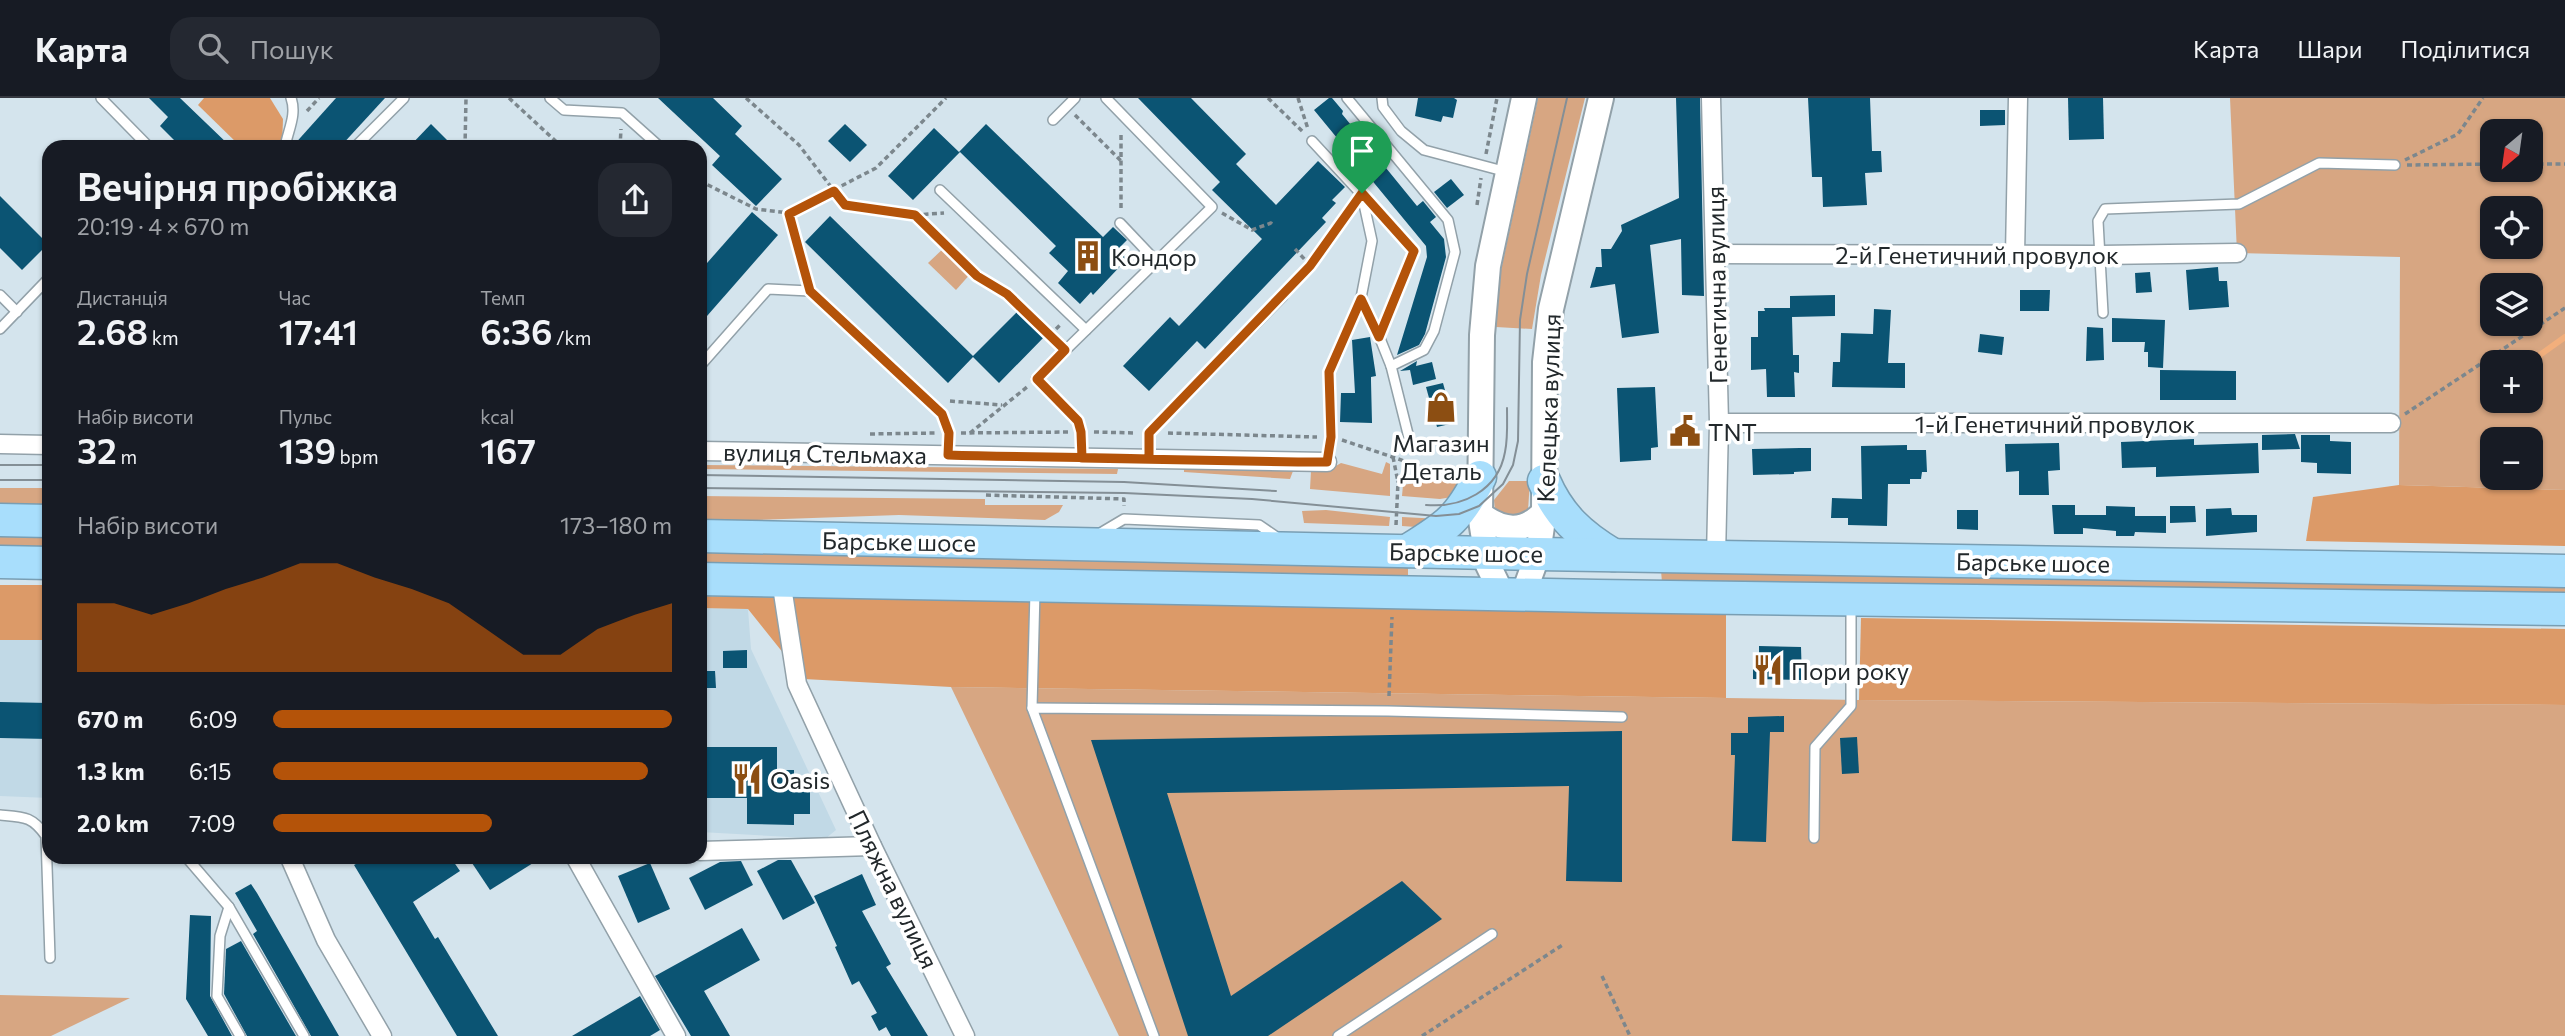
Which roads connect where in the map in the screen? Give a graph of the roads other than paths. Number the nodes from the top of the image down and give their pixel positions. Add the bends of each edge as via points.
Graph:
1 (101, 98) edge
2 (291, 98) edge
3 (404, 98) edge
4 (550, 98) edge
5 (1075, 98) edge
6 (1107, 98) edge
7 (1347, 98) edge
8 (1381, 98) edge
9 (1524, 98) edge
10 (1601, 98) edge
11 (1711, 98) edge
12 (2018, 98) edge
13 (1053, 120) dead end
14 (142, 140) edge
15 (287, 140) edge
16 (362, 140) edge
17 (652, 140) edge
18 (1312, 141) road end
19 (2395, 165) road end
20 (1507, 173) junction
21 (940, 190) dead end
22 (1362, 193) junction
23 (1120, 223) road end
24 (2237, 253) dead end
25 (1716, 254) junction
26 (2015, 255) junction
27 (2101, 255) junction
28 (1156, 261) junction
29 (42, 285) edge
30 (0, 295) edge
31 (1283, 296) road end
32 (1361, 299) junction
33 (17, 312) junction
34 (2103, 313) dead end
35 (0, 329) edge
36 (1086, 330) junction
37 (1379, 337) junction
38 (707, 358) edge
39 (1391, 366) junction
40 (2391, 423) road end
41 (1718, 424) junction
42 (1410, 442) dead end
43 (0, 444) edge
44 (42, 445) edge
45 (707, 451) edge
46 (948, 455) junction
47 (1082, 458) junction
48 (1149, 459) junction
49 (1327, 462) joint
50 (1480, 477) junction
51 (1544, 481) junction
52 (1544, 512) junction
53 (1480, 514) junction
54 (0, 520) edge
55 (42, 521) edge
56 (707, 536) edge
57 (1407, 551) junction
58 (1485, 552) junction
59 (1538, 554) junction
60 (1607, 555) junction
61 (1716, 556) junction
62 (0, 562) edge
63 (42, 563) edge
64 (2565, 571) edge
65 (707, 579) edge
66 (782, 580) junction
67 (1035, 585) junction
68 (1405, 592) junction
69 (1513, 594) junction
70 (1597, 596) junction
71 (1851, 600) junction
72 (2565, 609) edge
73 (1032, 708) junction
74 (1622, 717) dead end
75 (0, 815) edge
76 (42, 830) edge
77 (1814, 838) dead end
78 (872, 846) junction
79 (707, 851) edge
80 (47, 864) edge
81 (192, 864) edge
82 (293, 864) edge
83 (579, 864) edge
84 (229, 907) junction
85 (1492, 934) dead end
86 (50, 958) dead end
87 (240, 1036) edge
88 (304, 1036) edge
89 (382, 1036) edge
90 (676, 1036) edge
91 (965, 1036) edge
92 (1154, 1036) edge
93 (1338, 1036) edge

1 - 14 lane
2 - 15 lane via 293,118
3 - 16 lane
4 - 17 lane via 564,110 622,113
5 - 13 lane
6 - 28 lane via 1212,206
7 - 39 lane via 1448,220 1455,252 1434,331 1424,350
8 - 20 lane via 1401,131 1424,150
9 - 20 main road
10 - 51 main road, Келецька вулиця via 1551,309 1545,362
11 - 25 street, Генетична вулиця
12 - 26 street
18 - 22 lane
19 - 27 lane via 2319,163 2239,204 2105,209 2098,221
20 - 50 main road via 1488,266
21 - 36 lane
22 - 32 lane via 1373,241
22 - 37 lane via 1414,251
23 - 28 lane
24 - 27 street, 2-й Генетичний провулок
25 - 26 street, 2-й Генетичний провулок
25 - 41 street, Генетична вулиця
26 - 27 street, 2-й Генетичний провулок
27 - 34 lane
28 - 36 lane
29 - 33 lane
30 - 33 lane
31 - 48 lane via 1149,433
32 - 37 lane
32 - 49 lane via 1329,372
33 - 35 lane
36 - 47 lane via 1037,379 1078,421
37 - 39 lane
38 - 46 lane via 768,289 810,291 942,414 949,433
39 - 42 lane
40 - 41 street, 1-й Генетичний провулок
41 - 61 street, Генетична вулиця
43 - 44 street
45 - 46 street, вулиця Стельмаха
46 - 47 street, вулиця Стельмаха
47 - 48 street, вулиця Стельмаха
48 - 49 street, вулиця Стельмаха
50 - 53 main road
50 - 57 highway via 1459,514
51 - 52 main road, Келецька вулиця
51 - 60 highway via 1553,504
52 - 53 main road via 1517,529 1496,526
52 - 59 main road, Келецька вулиця
53 - 58 main road
54 - 55 highway
56 - 57 highway, Барське шосе
57 - 58 highway, Барське шосе
57 - 68 highway via 1420,572 1418,581
58 - 59 highway, Барське шосе
58 - 69 main road via 1488,565
59 - 60 highway, Барське шосе
59 - 69 main road, Келецька вулиця
60 - 61 highway, Барське шосе
60 - 70 highway via 1593,559 1585,574
61 - 64 highway, Барське шосе
62 - 63 highway
65 - 66 highway
66 - 67 highway
66 - 78 street, Пляжна вулиця via 797,684
67 - 68 highway
67 - 73 lane
68 - 69 highway
69 - 70 highway
70 - 71 highway
71 - 72 highway
71 - 77 lane via 1851,705 1815,747
73 - 74 lane
73 - 92 lane
75 - 76 lane via 25,817
78 - 79 street
78 - 91 street, Пляжна вулиця
80 - 86 lane
81 - 84 lane
82 - 89 street via 326,940
83 - 90 street
84 - 87 lane via 220,936 217,996
84 - 88 lane
85 - 93 lane

